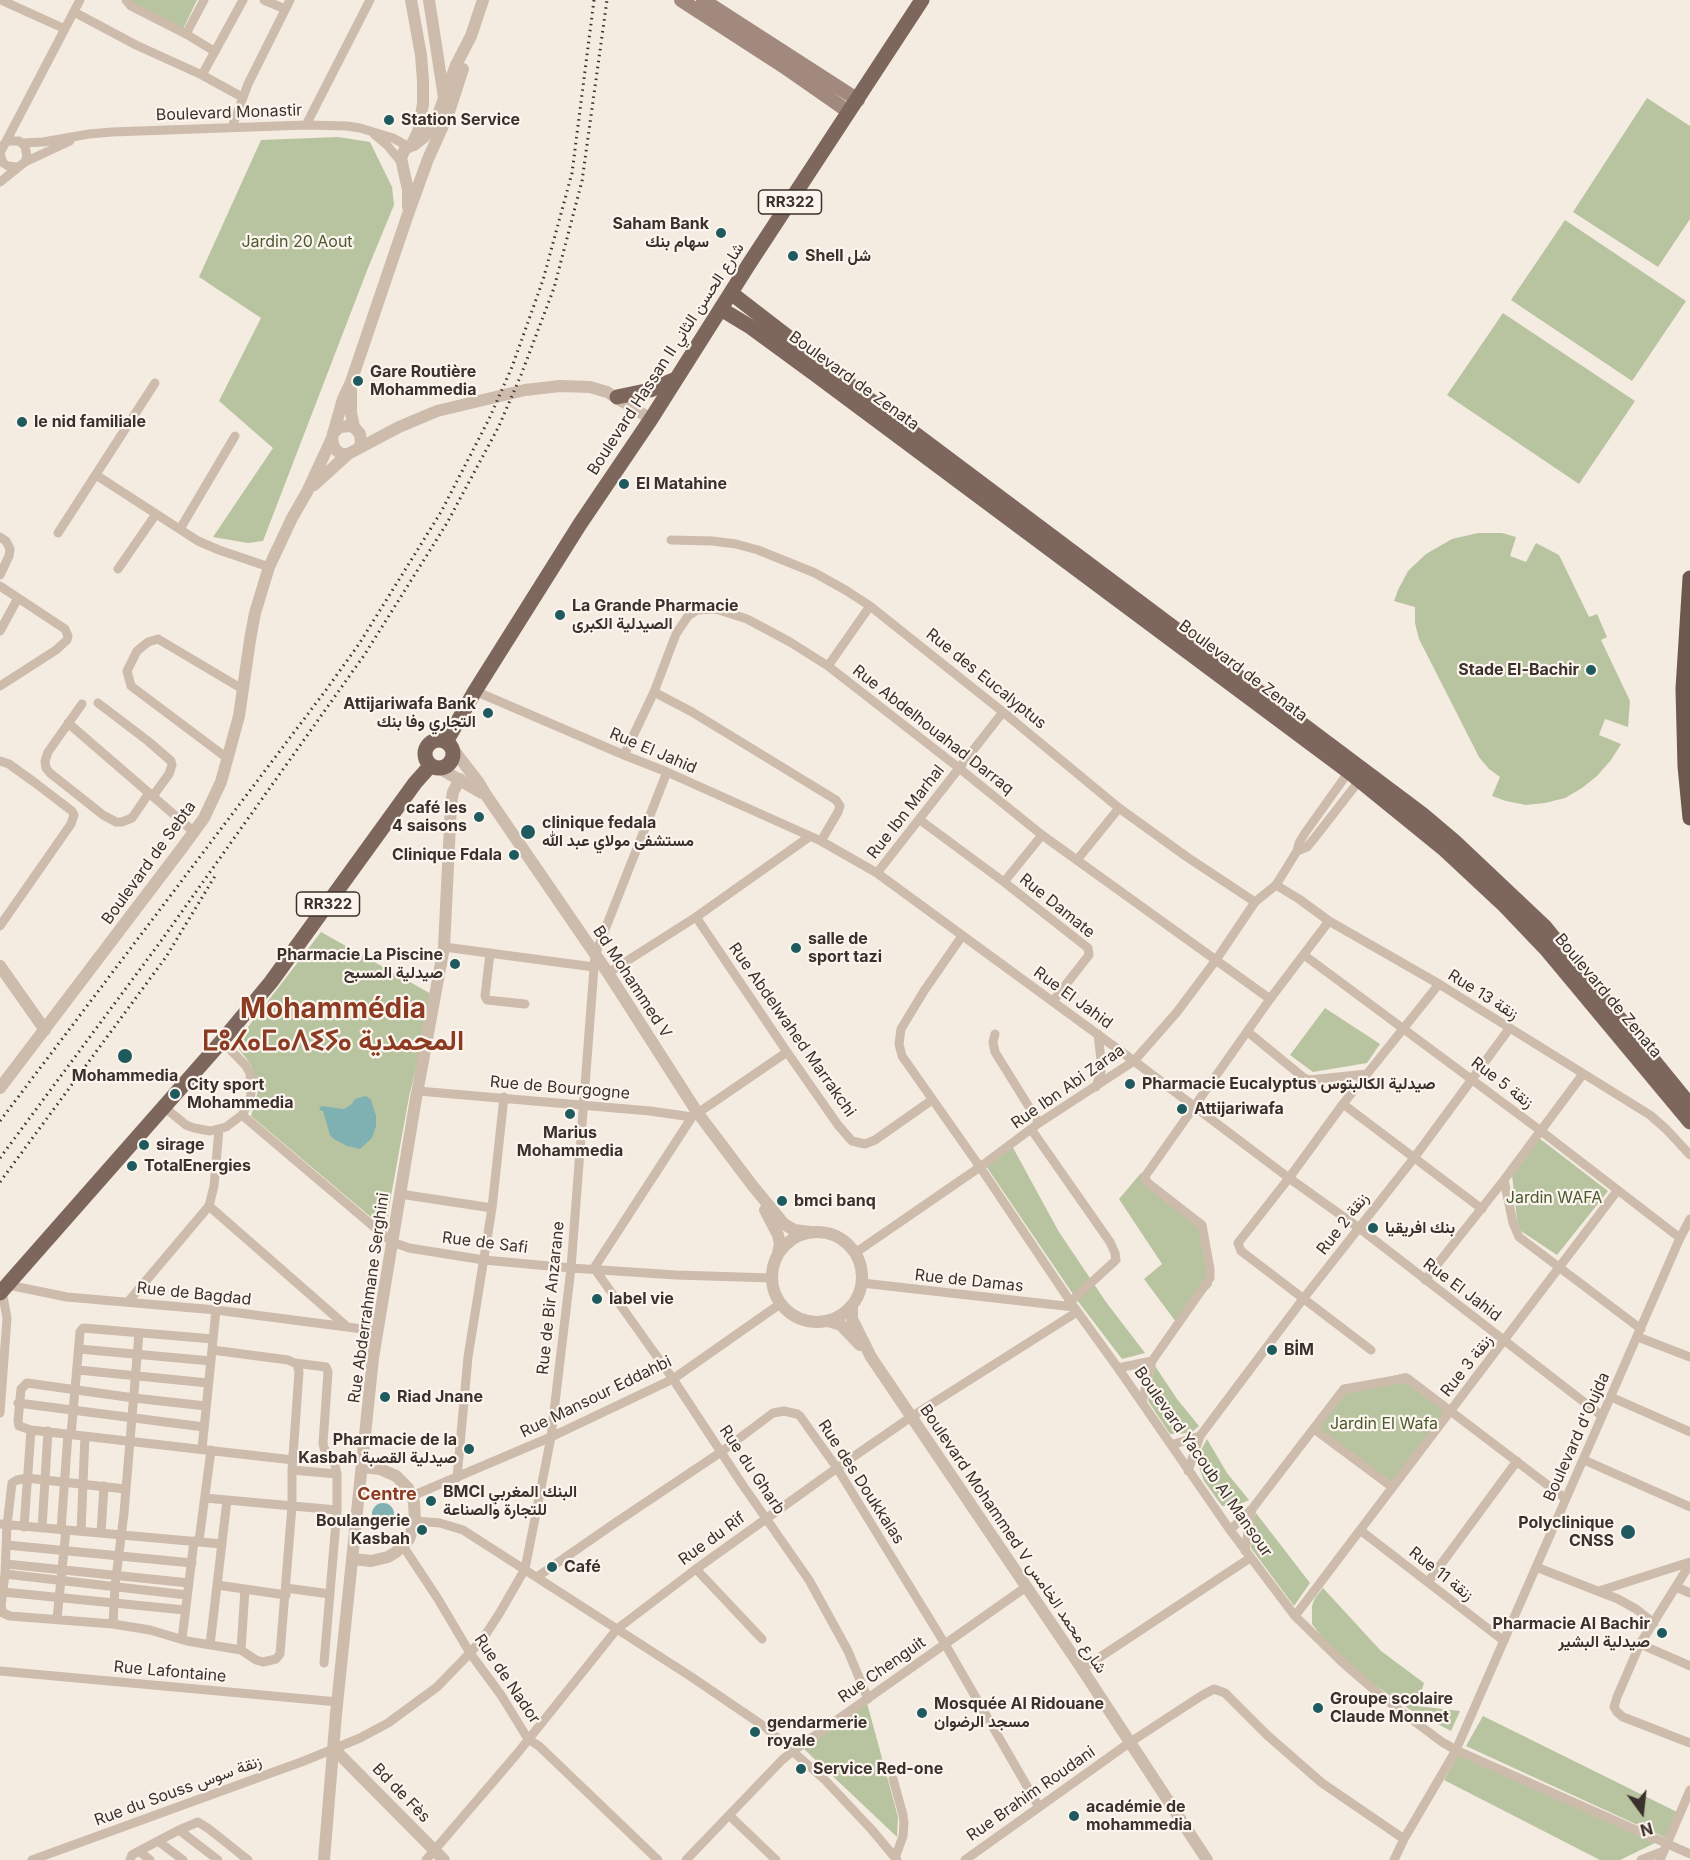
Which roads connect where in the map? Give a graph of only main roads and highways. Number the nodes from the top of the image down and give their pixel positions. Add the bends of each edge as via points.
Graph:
1 (703, 0) edge
2 (922, 0) edge
3 (688, 2) edge
4 (854, 106) junction
5 (732, 293) junction
6 (721, 309) junction
7 (753, 320) junction
8 (676, 379) junction
9 (617, 397) road end
10 (1690, 586) edge
11 (449, 745) junction
12 (435, 767) junction
13 (1688, 778) edge
14 (1390, 797) junction
15 (1690, 818) edge
16 (1690, 1105) edge
17 (1690, 1122) edge
18 (3, 1290) edge

1 - 4 main road
2 - 4 main road, Boulevard Hassan II شارع الحسن الثاني / RR322
3 - 4 main road
4 - 5 main road, Boulevard Hassan II شارع الحسن الثاني / RR322
5 - 6 main road, Boulevard Hassan II شارع الحسن الثاني / RR322
5 - 7 main road, Boulevard de Zenata
6 - 7 main road, Boulevard de Zenata
6 - 8 main road, Boulevard Hassan II شارع الحسن الثاني / RR322
7 - 14 main road, Boulevard de Zenata
8 - 9 main road
8 - 11 main road, Boulevard Hassan II شارع الحسن الثاني / RR322 via 475,691
10 - 13 highway via 1683,689
11 - 12 main road, RR322 via 453,753 450,761
11 - 12 main road via 437,740 425,748 425,758
12 - 18 main road, RR322 via 415,783 271,982
13 - 15 highway
14 - 16 main road, Boulevard de Zenata via 1454,841 1545,927
14 - 17 main road, Boulevard de Zenata via 1546,949

